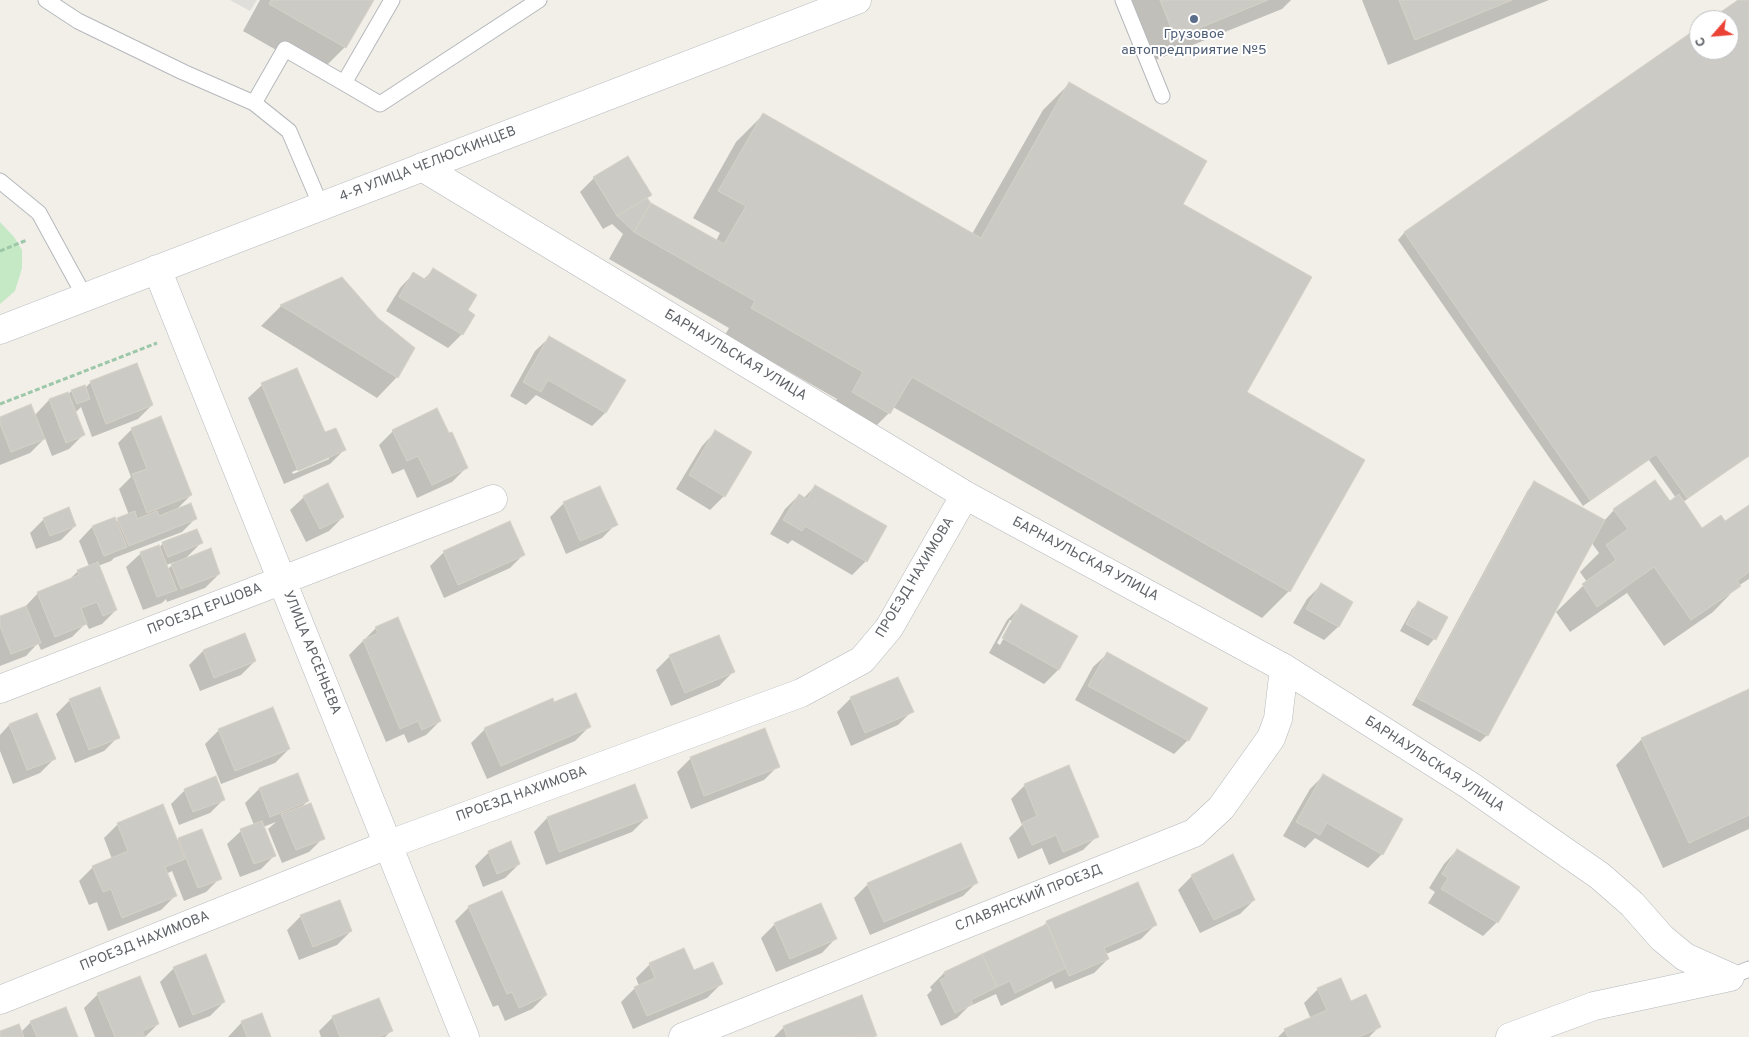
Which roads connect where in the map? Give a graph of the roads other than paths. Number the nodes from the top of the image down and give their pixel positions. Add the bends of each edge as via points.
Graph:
1 (46, 0) edge
2 (392, 0) edge
3 (539, 0) edge
4 (857, 0) edge
5 (1123, 0) edge
6 (344, 83) junction
7 (1162, 96) dead end
8 (254, 103) junction
9 (422, 167) junction
10 (0, 181) edge
11 (321, 206) junction
12 (157, 269) junction
13 (85, 297) junction
14 (0, 330) edge
15 (965, 495) junction
16 (493, 499) dead end
17 (282, 580) junction
18 (1284, 668) junction
19 (0, 689) edge
20 (388, 845) junction
21 (1739, 973) edge
22 (0, 1000) edge
23 (465, 1037) edge
24 (683, 1037) edge
25 (1510, 1037) edge

1 - 8 lane via 78,21
2 - 6 lane
3 - 6 lane via 380,104
4 - 9 street, 4-Я УЛИЦА ЧЕЛЮСКИНЦЕВ
5 - 7 lane
6 - 8 lane via 285,49
8 - 11 lane via 289,131
9 - 11 street, 4-Я УЛИЦА ЧЕЛЮСКИНЦЕВ
9 - 15 street, БАРНАУЛЬСКАЯ УЛИЦА
10 - 13 lane via 39,213
11 - 12 street, 4-Я УЛИЦА ЧЕЛЮСКИНЦЕВ
12 - 13 street, 4-Я УЛИЦА ЧЕЛЮСКИНЦЕВ
12 - 17 street, УЛИЦА АРСЕНЬЕВА
13 - 14 street, 4-Я УЛИЦА ЧЕЛЮСКИНЦЕВ
15 - 18 street, БАРНАУЛЬСКАЯ УЛИЦА
15 - 20 street, ПРОЕЗД НАХИМОВА via 889,628 862,660 801,693
16 - 17 street, ПРОЕЗД ЕРШОВА
17 - 19 street, ПРОЕЗД ЕРШОВА
17 - 20 street, УЛИЦА АРСЕНЬЕВА
18 - 21 street, БАРНАУЛЬСКАЯ УЛИЦА via 1469,785 1600,876 1685,957
18 - 24 street, СЛАВЯНСКИЙ ПРОЕЗД via 1278,719 1271,738 1221,808 1194,833
20 - 22 street, ПРОЕЗД НАХИМОВА
20 - 23 street, УЛИЦА АРСЕНЬЕВА
21 - 25 street via 1594,1006

